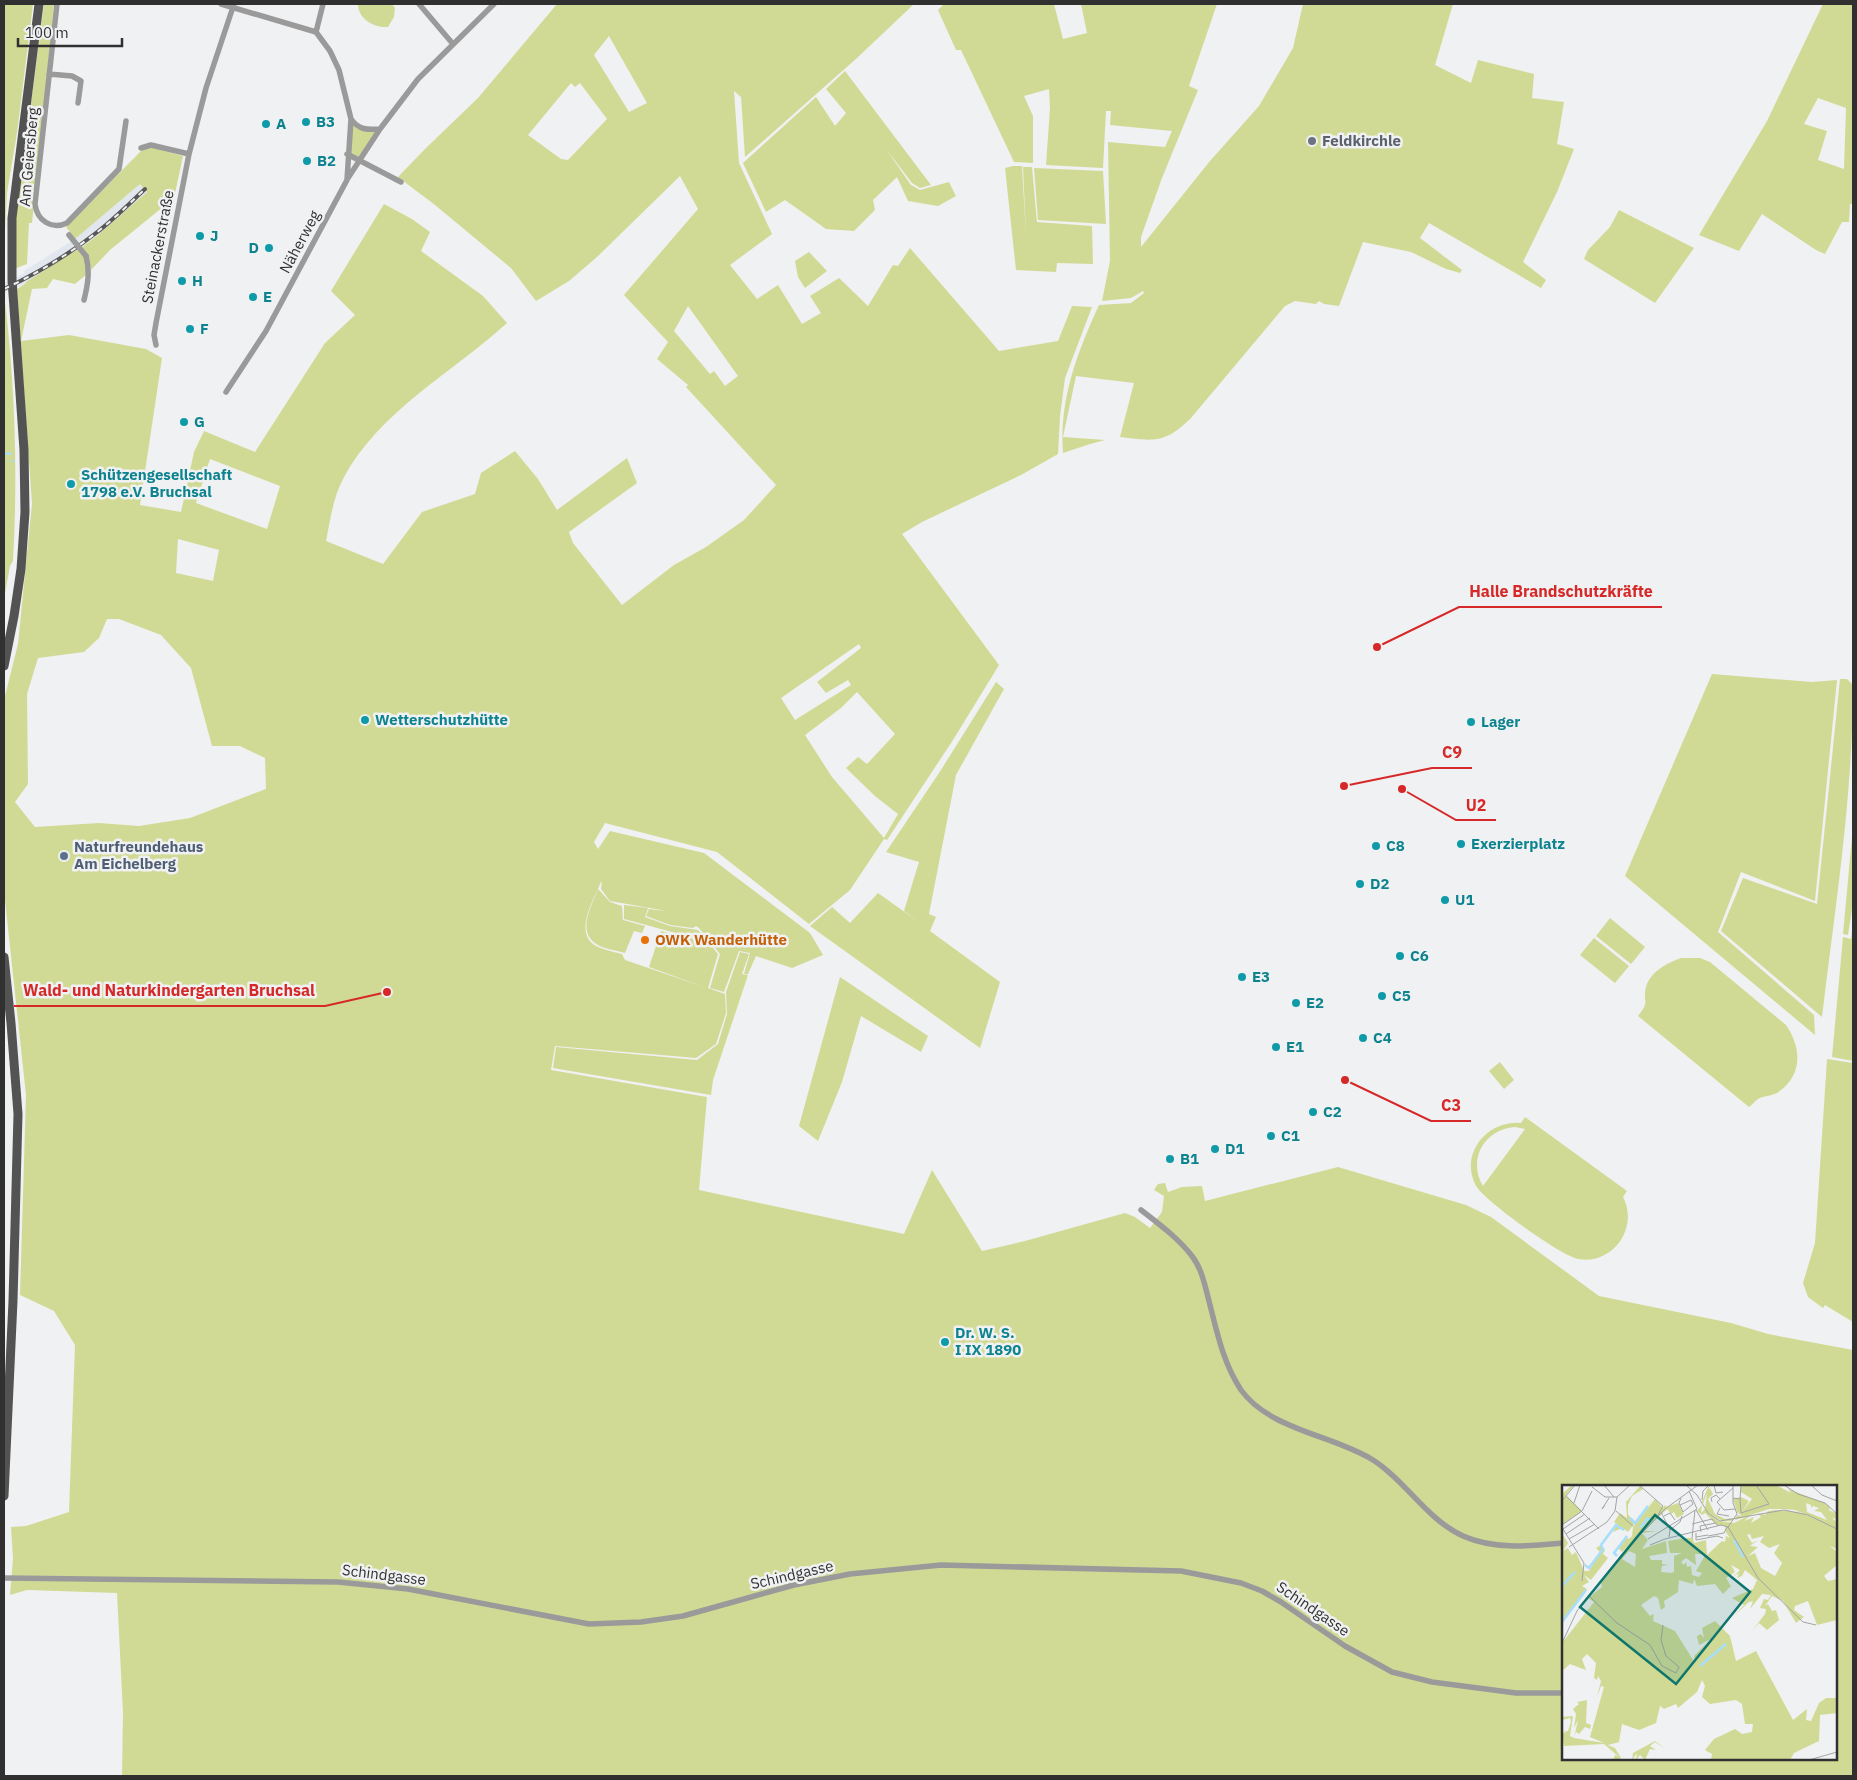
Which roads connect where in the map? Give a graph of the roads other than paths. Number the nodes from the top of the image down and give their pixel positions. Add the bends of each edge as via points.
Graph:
1 (39, 4) edge
2 (57, 4) edge
3 (221, 4) edge
4 (323, 4) edge
5 (418, 4) edge
6 (494, 4) edge
7 (233, 6) edge
8 (316, 32) junction
9 (453, 44) junction
10 (49, 74) junction
11 (78, 103) dead end
12 (351, 119) junction
13 (126, 122) dead end
14 (380, 129) junction
15 (140, 148) dead end
16 (189, 154) junction
17 (347, 154) junction
18 (358, 159) junction
19 (347, 180) junction
20 (401, 182) dead end
21 (61, 226) junction
22 (84, 300) dead end
23 (156, 345) dead end
24 (226, 392) dead end
25 (4, 666) edge
26 (4, 957) edge
27 (1141, 1210) dead end
28 (4, 1496) edge
29 (1562, 1543) edge
30 (4, 1578) edge
31 (1562, 1693) edge

1 - 25 main road via 12,218 12,280 25,512 21,569
2 - 10 street, Am Geiersberg
3 - 7 street
4 - 8 street
5 - 9 street
6 - 9 street
7 - 8 street
7 - 16 street, Steinackerstraße via 206,88
8 - 12 street, Näherweg via 330,51 338,70
9 - 14 street via 418,79
10 - 11 street via 72,76 81,81
10 - 21 street, Am Geiersberg via 35,204 36,214 42,221
12 - 14 street via 363,129
12 - 17 street, Näherweg
13 - 21 street via 119,169
14 - 18 street
15 - 16 street via 151,145
16 - 23 street, Steinackerstraße via 156,323
17 - 18 street
17 - 19 street, Näherweg
18 - 19 street
18 - 20 street
19 - 24 street, Näherweg via 266,331
21 - 22 street, Am Geiersberg, bridge via 86,256 89,267
26 - 28 main road via 18,1114
27 - 29 street via 1170,1233 1192,1257 1203,1277 1231,1374 1258,1407 1275,1418 1354,1449 1374,1461 1430,1514 1463,1536 1498,1545
30 - 31 street, Schindgasse via 338,1582 408,1589 589,1624 683,1616 794,1584 850,1574 941,1565 1181,1571 1262,1590 1345,1646 1392,1672 1432,1682 1516,1693

